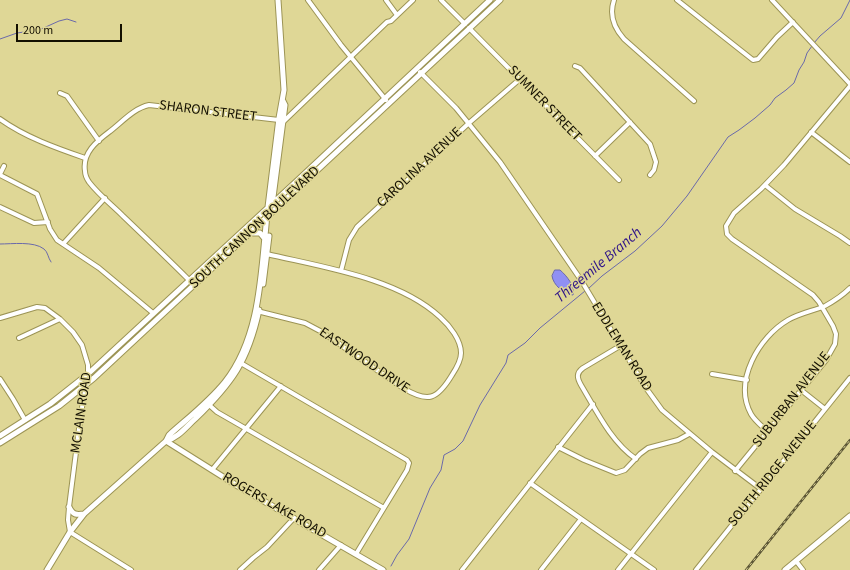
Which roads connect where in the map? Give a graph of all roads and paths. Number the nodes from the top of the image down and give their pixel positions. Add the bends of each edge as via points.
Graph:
1 (278, 0) edge
2 (308, 0) edge
3 (386, 0) edge
4 (413, 0) edge
5 (441, 0) edge
6 (490, 0) edge
7 (500, 0) edge
8 (614, 0) edge
9 (677, 0) edge
10 (772, 0) edge
11 (397, 15) junction
12 (793, 22) junction
13 (465, 24) junction
14 (469, 28) junction
15 (352, 58) junction
16 (575, 66) dead end
17 (417, 68) junction
18 (421, 73) junction
19 (520, 80) junction
20 (850, 85) edge
21 (60, 93) dead end
22 (385, 98) junction
23 (283, 101) junction
24 (694, 101) dead end
25 (389, 103) junction
26 (284, 108) junction
27 (296, 109) junction
28 (0, 118) edge
29 (281, 121) junction
30 (630, 122) junction
31 (469, 123) junction
32 (811, 132) junction
33 (99, 141) junction
34 (595, 156) junction
35 (85, 158) junction
36 (850, 162) edge
37 (4, 166) dead end
38 (0, 175) edge
39 (650, 175) dead end
40 (619, 180) dead end
41 (765, 185) junction
42 (104, 198) junction
43 (270, 206) junction
44 (0, 207) edge
45 (269, 215) junction
46 (48, 222) junction
47 (249, 234) junction
48 (265, 239) junction
49 (850, 243) edge
50 (63, 244) junction
51 (267, 254) junction
52 (341, 271) junction
53 (189, 280) junction
54 (850, 288) edge
55 (176, 302) junction
56 (822, 307) junction
57 (257, 311) junction
58 (153, 313) junction
59 (0, 318) edge
60 (60, 319) junction
61 (19, 338) dead end
62 (620, 346) junction
63 (240, 363) junction
64 (88, 374) junction
65 (712, 374) dead end
66 (850, 378) edge
67 (0, 379) edge
68 (747, 380) junction
69 (85, 385) junction
70 (282, 386) junction
71 (801, 390) junction
72 (208, 403) junction
73 (593, 404) junction
74 (825, 409) junction
75 (25, 420) junction
76 (246, 428) junction
77 (768, 432) junction
78 (689, 434) junction
79 (0, 436) edge
80 (166, 441) junction
81 (0, 443) edge
82 (558, 447) junction
83 (712, 452) junction
84 (636, 459) junction
85 (212, 470) junction
86 (735, 471) junction
87 (530, 483) junction
88 (761, 490) junction
89 (69, 507) junction
90 (384, 508) junction
91 (84, 514) junction
92 (850, 516) edge
93 (294, 518) junction
94 (581, 519) junction
95 (70, 532) junction
96 (341, 546) junction
97 (356, 554) junction
98 (631, 554) junction
99 (796, 561) junction
100 (48, 570) edge
101 (131, 570) edge
102 (240, 570) edge
103 (319, 570) edge
104 (383, 570) edge
105 (462, 570) edge
106 (541, 570) edge
107 (618, 570) edge
108 (654, 570) edge
109 (696, 570) edge
110 (785, 570) edge
111 (803, 570) edge

1 - 23 main road via 284,76
2 - 15 street
3 - 11 street
4 - 11 street
5 - 13 street
6 - 13 main road, SOUTH CANNON BOULEVARD
7 - 14 main road, SOUTH CANNON BOULEVARD
8 - 24 street via 613,20 618,32
9 - 12 street via 753,60 758,59
10 - 12 street
11 - 15 street
12 - 20 street
13 - 17 main road, SOUTH CANNON BOULEVARD
14 - 18 main road, SOUTH CANNON BOULEVARD
14 - 19 street, SUMNER STREET
15 - 22 street
15 - 27 street
16 - 30 street via 580,68
17 - 18 street, EDDLEMAN ROAD
17 - 22 main road, SOUTH CANNON BOULEVARD
18 - 25 main road, SOUTH CANNON BOULEVARD
18 - 31 street, EDDLEMAN ROAD
19 - 31 street, CAROLINA AVENUE
19 - 34 street, SUMNER STREET
20 - 32 street, SUBURBAN AVENUE
21 - 33 street via 67,96
22 - 25 street
22 - 43 main road, SOUTH CANNON BOULEVARD
23 - 26 main road
23 - 29 main road
25 - 45 main road, SOUTH CANNON BOULEVARD
26 - 27 street
26 - 29 main road
27 - 29 street
28 - 35 street via 44,142
29 - 33 street, SHARON STREET via 149,105 138,109
29 - 43 main road
30 - 34 street
30 - 39 street via 650,144 656,162
31 - 52 street, CAROLINA AVENUE via 358,227 349,240
31 - 62 street, EDDLEMAN ROAD via 500,162 576,273
32 - 36 street
32 - 41 street, SUBURBAN AVENUE
33 - 35 street, SHARON STREET
34 - 40 street, SUMNER STREET
35 - 42 street via 86,176
37 - 38 street
38 - 46 street via 37,194
41 - 49 street via 795,209
41 - 56 street, SUBURBAN AVENUE via 732,217 726,226 727,234 813,295
42 - 50 street
42 - 53 street
43 - 45 main road
43 - 53 main road, SOUTH CANNON BOULEVARD
44 - 46 street via 34,223
45 - 47 main road, SOUTH CANNON BOULEVARD
45 - 48 main road
45 - 51 main road
46 - 50 street via 55,237
47 - 48 main road via 260,233
47 - 55 main road, SOUTH CANNON BOULEVARD
48 - 57 main road
50 - 58 street via 99,268
51 - 52 street, EASTWOOD DRIVE
51 - 57 main road
52 - 57 street, EASTWOOD DRIVE via 376,281 407,295 432,310 450,328 458,342 461,356 456,369 439,393 426,398 413,395 322,332 305,323
53 - 55 main road
53 - 58 main road, SOUTH CANNON BOULEVARD
54 - 56 street
55 - 69 main road, SOUTH CANNON BOULEVARD
56 - 68 street via 788,320 771,334 755,355
56 - 71 street, SUBURBAN AVENUE via 835,330 835,344 826,360
57 - 63 main road
58 - 64 main road, SOUTH CANNON BOULEVARD
59 - 60 street, MCLAIN ROAD via 42,307
60 - 61 street
60 - 64 street, MCLAIN ROAD via 82,345
62 - 73 street via 578,373 577,377
62 - 78 street, EDDLEMAN ROAD via 658,404
63 - 70 street
63 - 72 main road
64 - 69 street, MCLAIN ROAD
64 - 75 main road, SOUTH CANNON BOULEVARD via 67,392
65 - 68 street
66 - 74 street, SOUTH RIDGE AVENUE
67 - 75 street
68 - 77 street via 745,392 750,410
69 - 81 main road, SOUTH CANNON BOULEVARD via 59,406
69 - 89 street, MCLAIN ROAD
70 - 76 street
70 - 90 street via 403,457 409,463
71 - 74 street
71 - 77 street, SUBURBAN AVENUE
72 - 76 street via 217,412
72 - 80 main road via 169,435
73 - 82 street
73 - 84 street via 620,445
74 - 88 street, SOUTH RIDGE AVENUE
75 - 79 main road, SOUTH CANNON BOULEVARD
76 - 85 street
76 - 90 street
77 - 86 street, SUBURBAN AVENUE
78 - 83 street, EDDLEMAN ROAD
78 - 84 street via 678,440 648,448
80 - 85 main road, ROGERS LAKE ROAD
80 - 91 main road
82 - 84 street via 616,473 625,470
82 - 87 street
83 - 86 street, EDDLEMAN ROAD
83 - 98 street
85 - 93 main road, ROGERS LAKE ROAD
86 - 88 street, EDDLEMAN ROAD
87 - 94 street
87 - 105 street
88 - 109 street, SOUTH RIDGE AVENUE
89 - 91 main road via 76,515
89 - 95 street, MCLAIN ROAD
90 - 97 street
91 - 95 main road
92 - 99 main road
93 - 96 main road, ROGERS LAKE ROAD
93 - 102 street via 268,547
94 - 98 street
94 - 106 street
95 - 100 main road
95 - 101 street
96 - 97 main road, ROGERS LAKE ROAD
96 - 103 street
97 - 104 main road, ROGERS LAKE ROAD
98 - 107 street
98 - 108 street
99 - 110 main road
99 - 111 street

